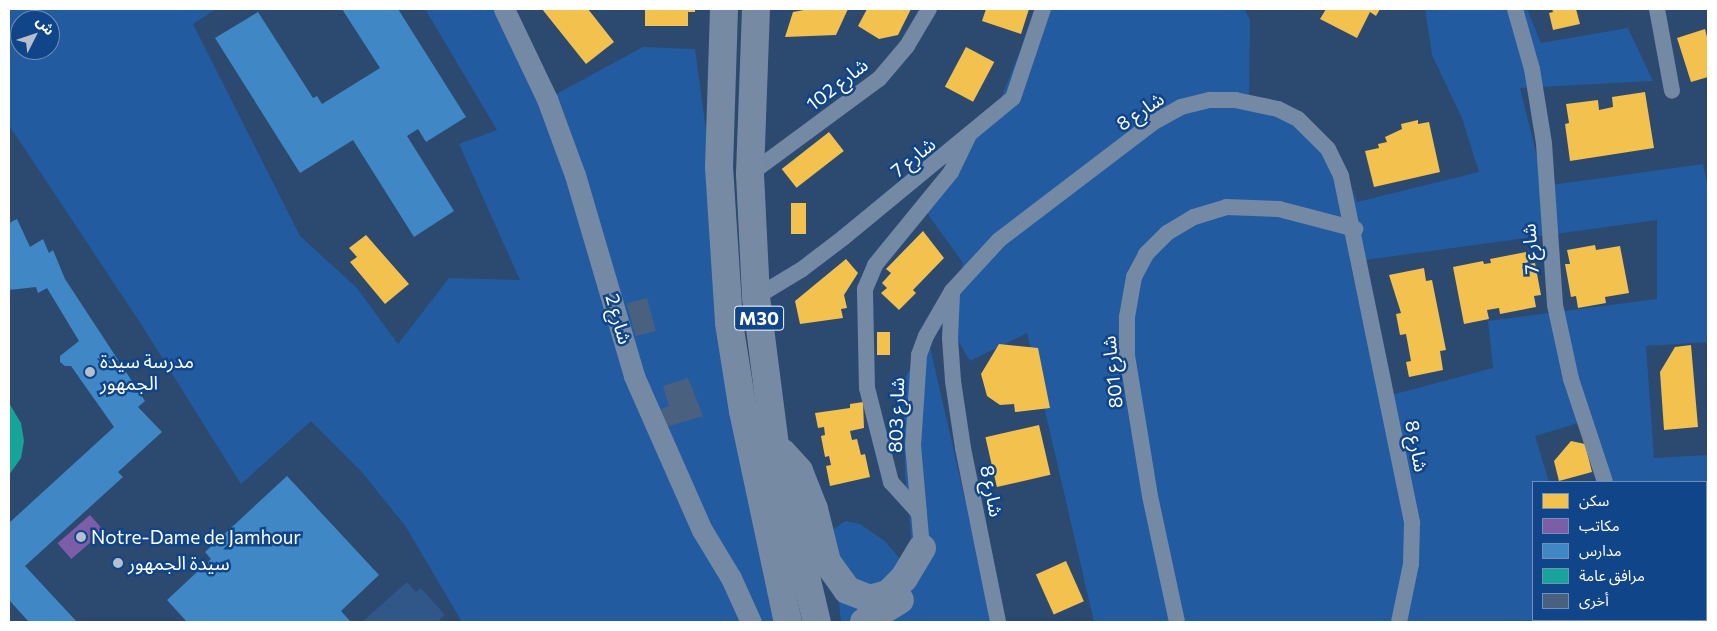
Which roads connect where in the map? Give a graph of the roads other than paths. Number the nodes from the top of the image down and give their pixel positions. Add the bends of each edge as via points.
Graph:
1 (504, 9) edge
2 (724, 9) edge
3 (756, 9) edge
4 (929, 9) edge
5 (1044, 9) edge
6 (1515, 9) edge
7 (1656, 9) edge
8 (1672, 91) dead end
9 (970, 135) junction
10 (750, 174) junction
11 (1355, 229) junction
12 (952, 291) junction
13 (756, 297) junction
14 (775, 445) junction
15 (1605, 481) edge
16 (920, 513) junction
17 (922, 548) junction
18 (751, 622) edge
19 (788, 622) edge
20 (817, 622) edge
21 (864, 622) edge
22 (998, 622) edge
23 (1177, 622) edge
24 (1399, 622) edge

1 - 18 street, شارع 2 via 547,98 575,175 634,376 702,530 731,578
2 - 19 highway, M30 via 719,176 729,323 743,411
3 - 10 highway, M30
4 - 10 street, شارع 102 via 907,46 879,78
5 - 9 street, شارع 7 via 1017,92
6 - 15 street, شارع 7 via 1532,69 1544,143 1555,305 1573,387
7 - 8 street
9 - 13 street, شارع 7 via 801,270
9 - 16 street via 951,172 875,265 865,289 867,388 891,482
10 - 13 highway, M30
11 - 12 street, شارع 8 via 1341,176 1328,149 1308,128 1278,109 1235,100 1210,100 1181,107 1154,122 999,240
11 - 23 street, شارع 801 via 1278,209 1226,207 1194,217 1167,233 1146,254 1134,277 1130,293 1127,355 1150,496
11 - 24 street, شارع 8 via 1412,523 1411,564
12 - 16 street, شارع 803 via 919,355 913,446
12 - 22 street, شارع 8 via 950,338 953,381
13 - 14 highway, M30
14 - 17 highway via 799,471 814,509 827,562 846,590 870,599 888,594 904,578
14 - 20 highway, M30
16 - 17 street, شارع 803
17 - 21 highway via 919,576 908,593

